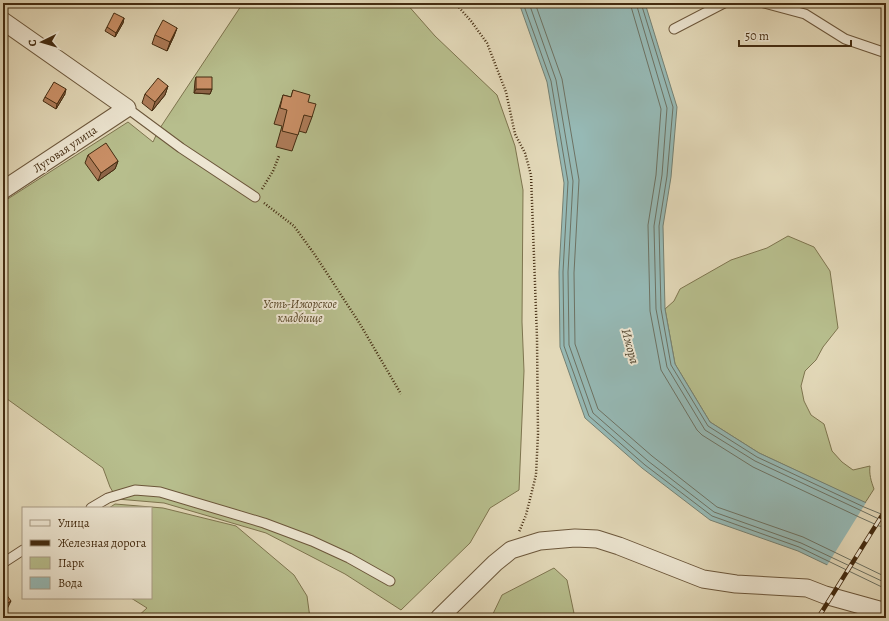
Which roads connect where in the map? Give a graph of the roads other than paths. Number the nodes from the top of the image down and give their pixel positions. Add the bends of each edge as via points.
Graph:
1 (724, 3) edge
2 (764, 3) edge
3 (3, 21) edge
4 (674, 29) dead end
5 (886, 53) edge
6 (127, 108) junction
7 (3, 190) edge
8 (255, 197) road end
9 (94, 507) edge
10 (22, 551) edge
11 (3, 562) edge
12 (390, 581) dead end
13 (886, 616) edge
14 (438, 618) edge

1 - 4 lane
2 - 5 lane via 805,14 845,39
3 - 6 street
6 - 7 street, Луговая улица
6 - 8 lane via 181,148
9 - 12 lane via 108,498 135,490 160,492 264,523 312,541
10 - 11 lane
13 - 14 street via 879,610 807,588 736,584 703,579 597,539 575,538 540,541 511,550

